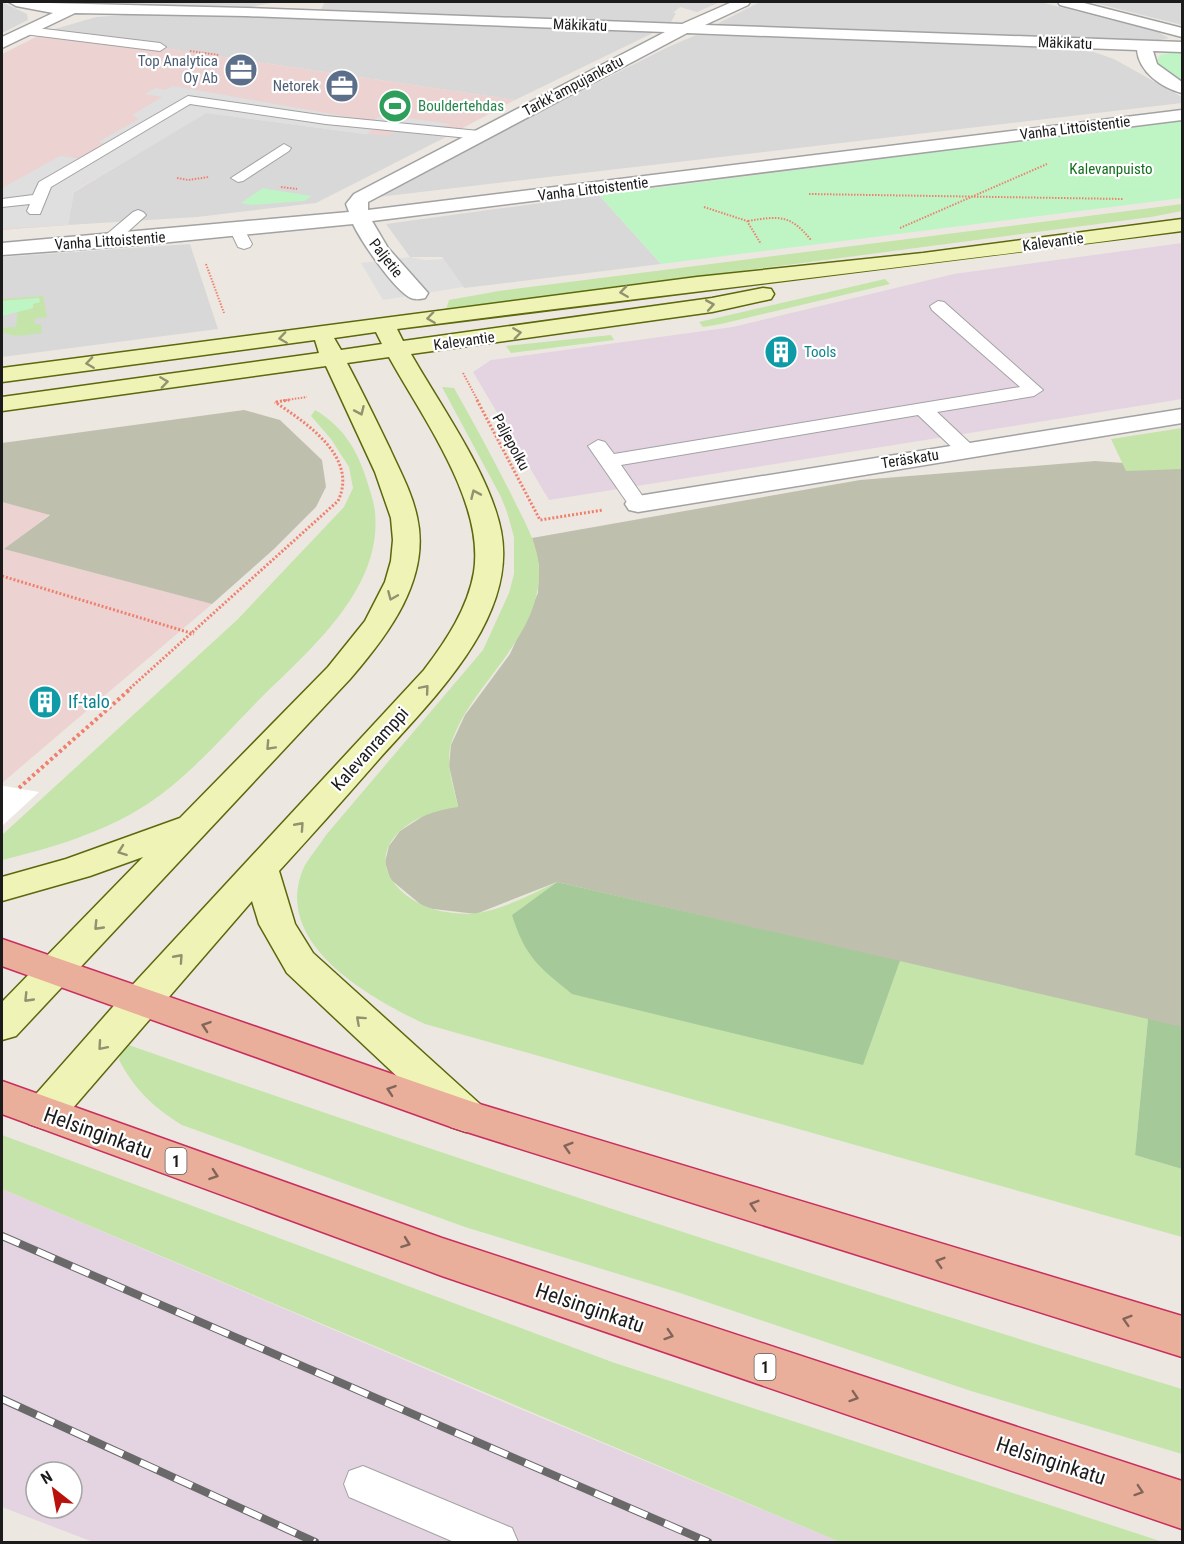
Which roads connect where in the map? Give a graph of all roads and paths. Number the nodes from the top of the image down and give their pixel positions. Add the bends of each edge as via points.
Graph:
1 (16, 2) edge
2 (90, 2) edge
3 (294, 2) edge
4 (743, 2) edge
5 (1065, 2) edge
6 (73, 9) junction
7 (246, 12) junction
8 (683, 29) junction
9 (28, 31) junction
10 (1182, 33) edge
11 (2, 43) edge
12 (1144, 46) junction
13 (160, 47) dead end
14 (1182, 47) edge
15 (1182, 88) edge
16 (1182, 115) edge
17 (326, 120) junction
18 (306, 133) dead end
19 (479, 135) junction
20 (428, 146) dead end
21 (284, 148) dead end
22 (450, 151) junction
23 (1057, 160) dead end
24 (238, 178) dead end
25 (666, 181) junction
26 (808, 194) dead end
27 (972, 196) junction
28 (1133, 199) dead end
29 (2, 203) edge
30 (138, 215) dead end
31 (360, 219) junction
32 (747, 221) junction
33 (1182, 225) edge
34 (891, 232) dead end
35 (107, 242) junction
36 (812, 242) dead end
37 (762, 246) dead end
38 (2, 249) edge
39 (203, 257) dead end
40 (417, 293) dead end
41 (938, 306) dead end
42 (228, 322) dead end
43 (320, 333) junction
44 (390, 337) junction
45 (334, 359) junction
46 (464, 373) dead end
47 (2, 375) edge
48 (275, 402) dead end
49 (2, 404) edge
50 (923, 409) junction
51 (1182, 416) edge
52 (966, 450) junction
53 (638, 504) junction
54 (2, 576) edge
55 (195, 634) junction
56 (19, 788) dead end
57 (197, 824) junction
58 (261, 869) junction
59 (2, 889) edge
60 (2, 952) edge
61 (54, 971) junction
62 (140, 1002) junction
63 (2, 1026) edge
64 (2, 1097) edge
65 (44, 1113) junction
66 (466, 1116) junction
67 (1182, 1337) edge
68 (363, 1484) dead end
69 (1182, 1505) edge
70 (498, 1542) edge

1 - 6 street, Mäkikatu
2 - 6 street
3 - 7 street
4 - 8 street, Tarkk'ampujankatu
5 - 10 street
6 - 7 street, Mäkikatu
6 - 9 street
7 - 8 street, Mäkikatu
8 - 12 street, Mäkikatu
8 - 19 street, Tarkk'ampujankatu
9 - 11 street
9 - 13 lane
12 - 14 street, Mäkikatu
12 - 15 street via 1151,68
16 - 25 street, Vanha Littoistentie
17 - 18 lane
17 - 19 lane
17 - 29 lane via 188,100 44,185 37,205
19 - 22 street, Tarkk'ampujankatu
20 - 22 lane
21 - 24 lane
22 - 31 street, Tarkk'ampujankatu via 361,198 356,204
23 - 27 path
25 - 31 street, Vanha Littoistentie
25 - 32 path via 691,200
26 - 27 path
27 - 28 path
27 - 34 path
30 - 35 lane
31 - 35 street, Vanha Littoistentie via 241,237
31 - 40 street, Paljetie via 376,250
32 - 36 path via 788,217 798,223
32 - 37 path
33 - 44 main road, Kalevantie via 923,259 712,305
35 - 38 street, Vanha Littoistentie
39 - 42 path
41 - 50 lane via 1034,390
43 - 44 main road, Kalevantie
43 - 45 main road
43 -> 47 main road, Kalevantie
44 - 45 main road, Kalevantie
58 -> 44 main road, Kalevanramppi via 425,689 462,636 485,588 490,550 484,514
49 -> 45 main road, Kalevantie
45 -> 57 main road via 399,502 406,540 401,570 387,610 360,650
46 - 53 path, Paljepolku via 540,520
48 - 55 path via 305,422 332,451 344,482 342,492 328,515
50 - 52 lane
50 - 53 lane via 604,453
51 - 52 street, Teräskatu
52 - 53 street, Teräskatu
54 - 55 path
55 - 56 path
57 -> 59 main road via 78,868
57 -> 61 main road
62 -> 58 main road, Kalevanramppi
66 -> 58 main road via 300,963 277,924
60 - 61 highway
61 - 62 highway
61 -> 63 main road
62 -> 65 main road, Kalevanramppi
66 -> 62 highway
64 - 65 highway, Helsinginkatu / 1
65 -> 69 highway, Helsinginkatu / 1 via 636,1325
67 -> 66 highway
68 - 70 lane

